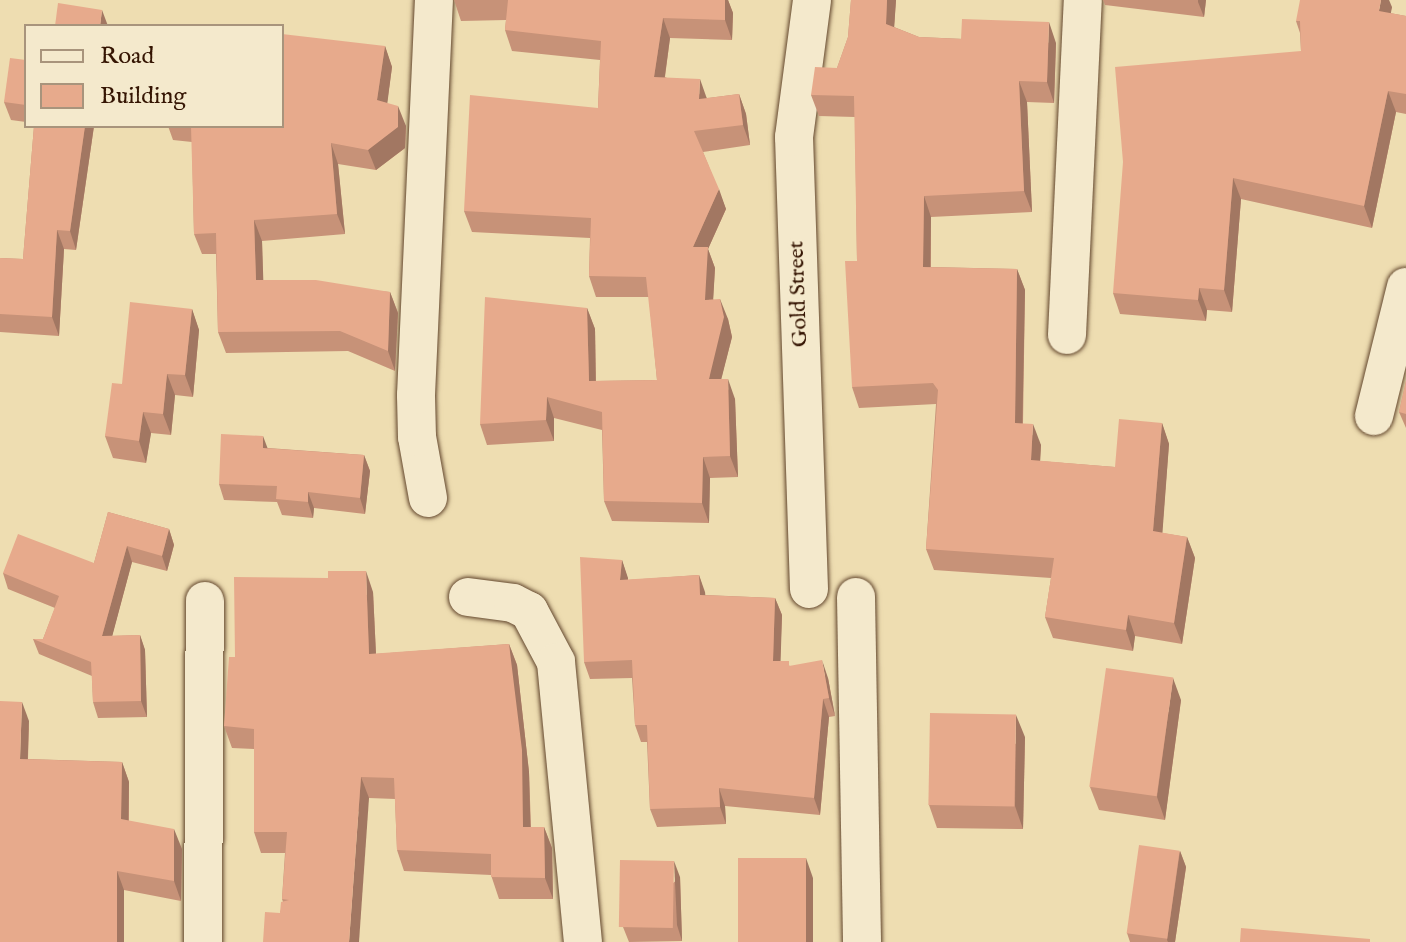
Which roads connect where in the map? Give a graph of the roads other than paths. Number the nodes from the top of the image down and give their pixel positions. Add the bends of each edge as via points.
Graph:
1 (434, 0) edge
2 (812, 0) edge
3 (1083, 0) edge
4 (1406, 287) edge
5 (1067, 335) dead end
6 (1374, 416) dead end
7 (428, 498) dead end
8 (809, 589) dead end
9 (468, 597) dead end
10 (856, 597) dead end
11 (205, 601) dead end
12 (203, 942) edge
13 (583, 942) edge
14 (862, 942) edge

1 - 7 street via 416,395
2 - 8 street, Gold Street via 794,137
3 - 5 street
4 - 6 street
9 - 13 street via 513,603 529,611 556,662
10 - 14 street
11 - 12 street

